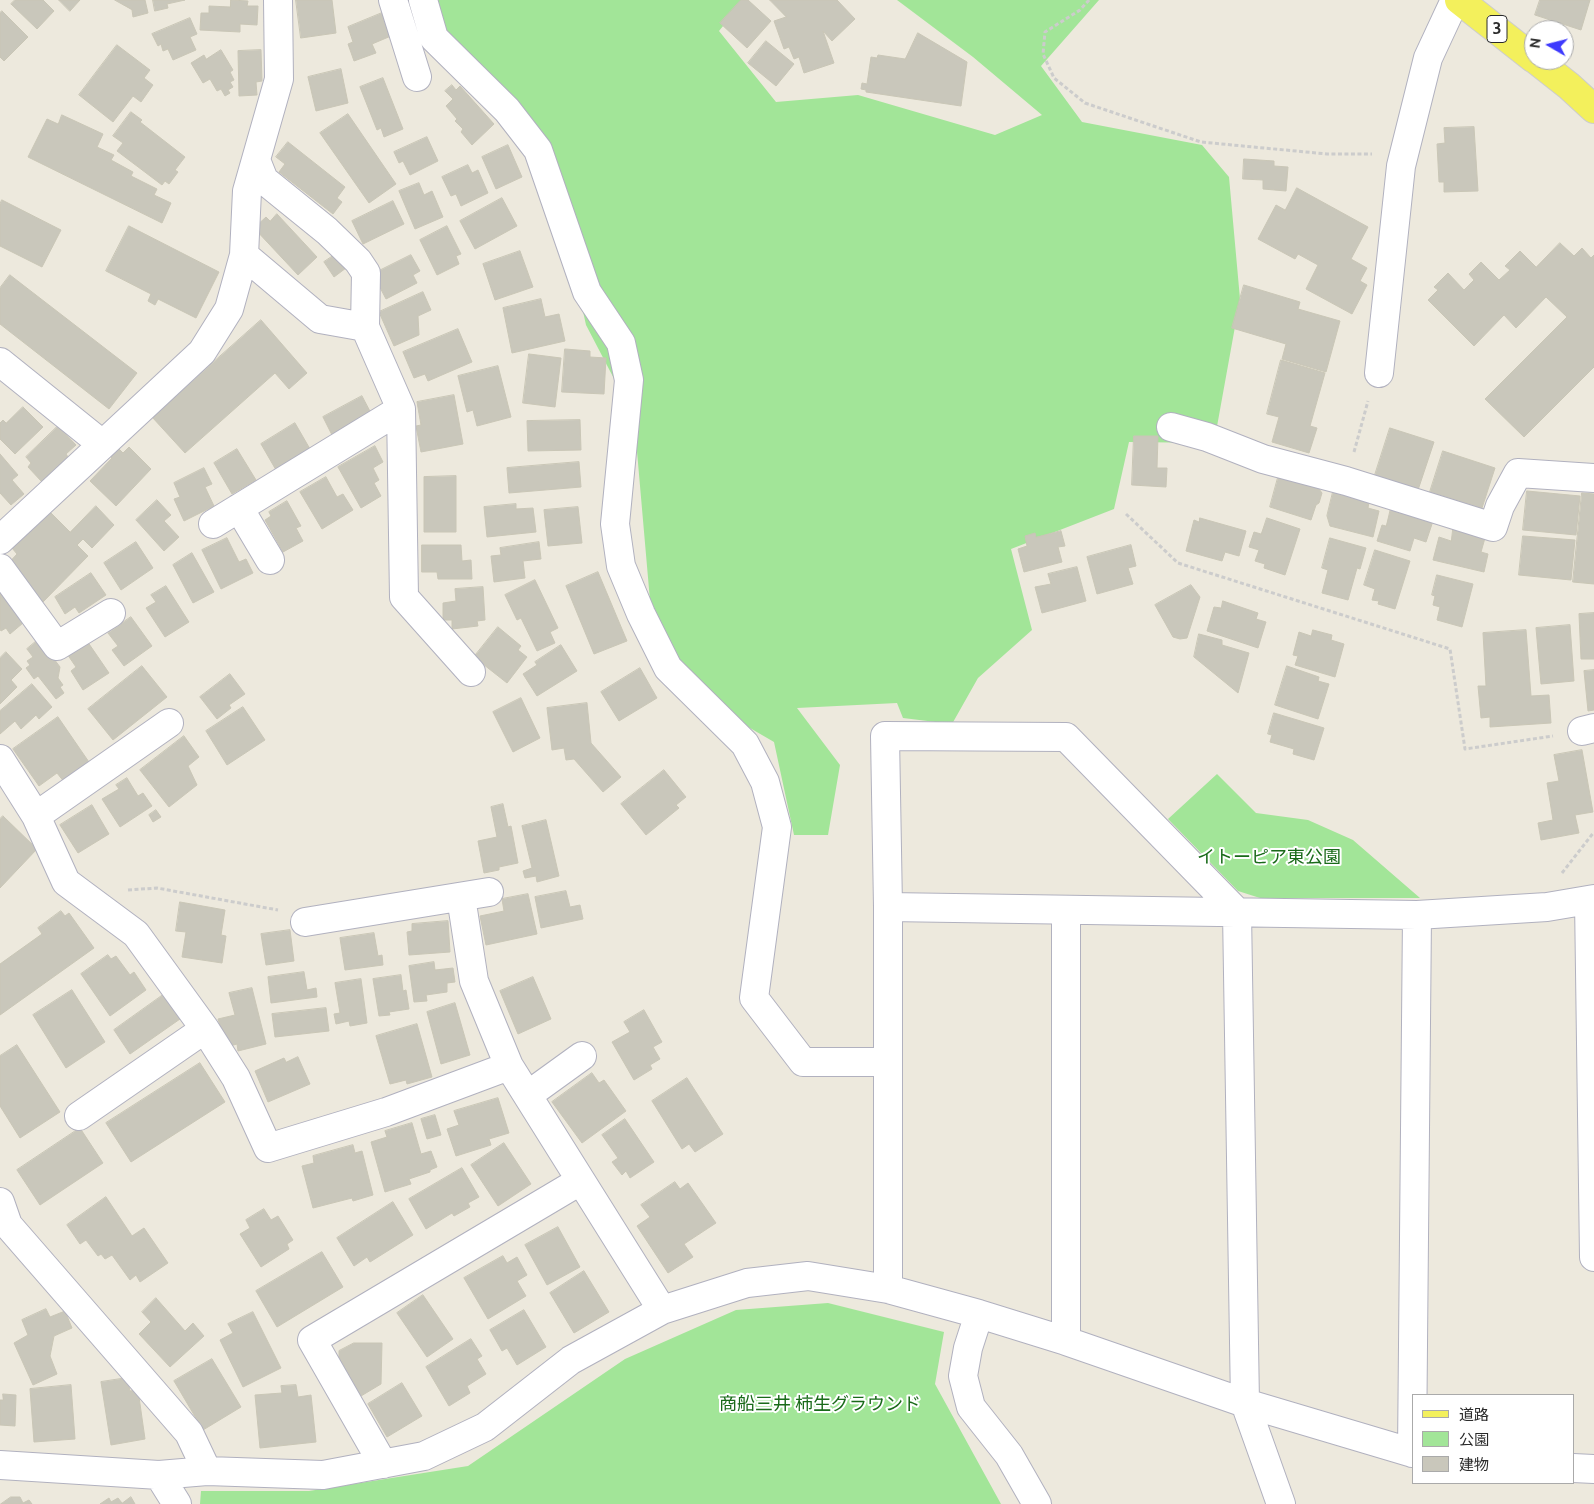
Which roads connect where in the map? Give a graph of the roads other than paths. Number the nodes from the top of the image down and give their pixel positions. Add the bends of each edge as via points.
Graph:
1 (278, 0) edge
2 (393, 0) edge
3 (423, 0) edge
4 (1455, 0) edge
5 (1460, 0) edge
6 (1524, 50) edge
7 (1549, 70) edge
8 (417, 77) dead end
9 (1594, 109) edge
10 (256, 160) junction
11 (244, 255) junction
12 (365, 327) junction
13 (0, 362) edge
14 (1374, 384) road end
15 (401, 409) junction
16 (1171, 428) dead end
17 (102, 444) junction
18 (1594, 478) edge
19 (238, 508) junction
20 (213, 524) dead end
21 (0, 540) edge
22 (270, 560) dead end
23 (0, 568) edge
24 (111, 613) dead end
25 (471, 672) dead end
26 (169, 723) dead end
27 (0, 759) edge
28 (36, 816) junction
29 (489, 892) dead end
30 (461, 897) junction
31 (1591, 900) edge
32 (888, 907) junction
33 (1066, 910) junction
34 (1237, 912) junction
35 (1417, 914) junction
36 (305, 922) road end
37 (205, 1029) junction
38 (582, 1056) dead end
39 (888, 1062) junction
40 (509, 1066) junction
41 (528, 1095) junction
42 (79, 1116) dead end
43 (580, 1180) junction
44 (0, 1202) edge
45 (1594, 1257) edge
46 (888, 1289) junction
47 (662, 1310) junction
48 (979, 1314) junction
49 (1066, 1341) junction
50 (1413, 1394) edge
51 (1245, 1403) junction
52 (1412, 1453) edge
53 (383, 1464) junction
54 (0, 1465) edge
55 (1574, 1468) edge
56 (1594, 1469) edge
57 (207, 1470) junction
58 (159, 1475) junction
59 (177, 1504) edge
60 (1037, 1504) edge
61 (1281, 1504) edge

1 - 10 street via 279,79
2 - 8 street
3 - 39 street via 434,38 507,110 538,150 588,292 621,343 629,380 615,524 621,566 668,668 744,744 766,782 777,827 754,998 803,1062
4 - 14 street via 1428,58 1401,166
5 - 6 main road, 3
7 - 9 main road, 3
10 - 11 street via 247,191
10 - 12 street via 264,180 327,230 366,273
11 - 12 street via 320,320
11 - 17 street via 229,309 202,352
12 - 15 street
13 - 17 street
15 - 19 street
15 - 25 street via 404,597
16 - 18 street via 1263,459 1493,527 1500,506 1518,474
17 - 21 street
19 - 20 street
19 - 22 street
23 - 24 street via 57,646
26 - 28 street
27 - 28 street
28 - 37 street via 66,882 136,934
29 - 30 street
30 - 36 street
30 - 40 street via 474,981
31 - 35 street via 1547,907
31 - 45 street
32 - 33 street
32 - 34 street via 885,736 1066,737
32 - 39 street
33 - 34 street
33 - 49 street
34 - 35 street
34 - 51 street
35 - 50 street
37 - 40 street via 236,1078 268,1148 386,1112
37 - 42 street
38 - 41 street
39 - 46 street
40 - 41 street
41 - 43 street
43 - 47 street
43 - 53 street via 312,1340
44 - 57 street via 8,1225 189,1433
46 - 47 street via 808,1276 747,1283
46 - 48 street
47 - 53 street via 571,1360 485,1427 424,1456
48 - 49 street
48 - 60 street via 963,1376 971,1407 1009,1455
49 - 51 street
51 - 52 street
51 - 61 street
53 - 57 street via 323,1475
54 - 58 street
55 - 56 street
57 - 58 street
58 - 59 street

